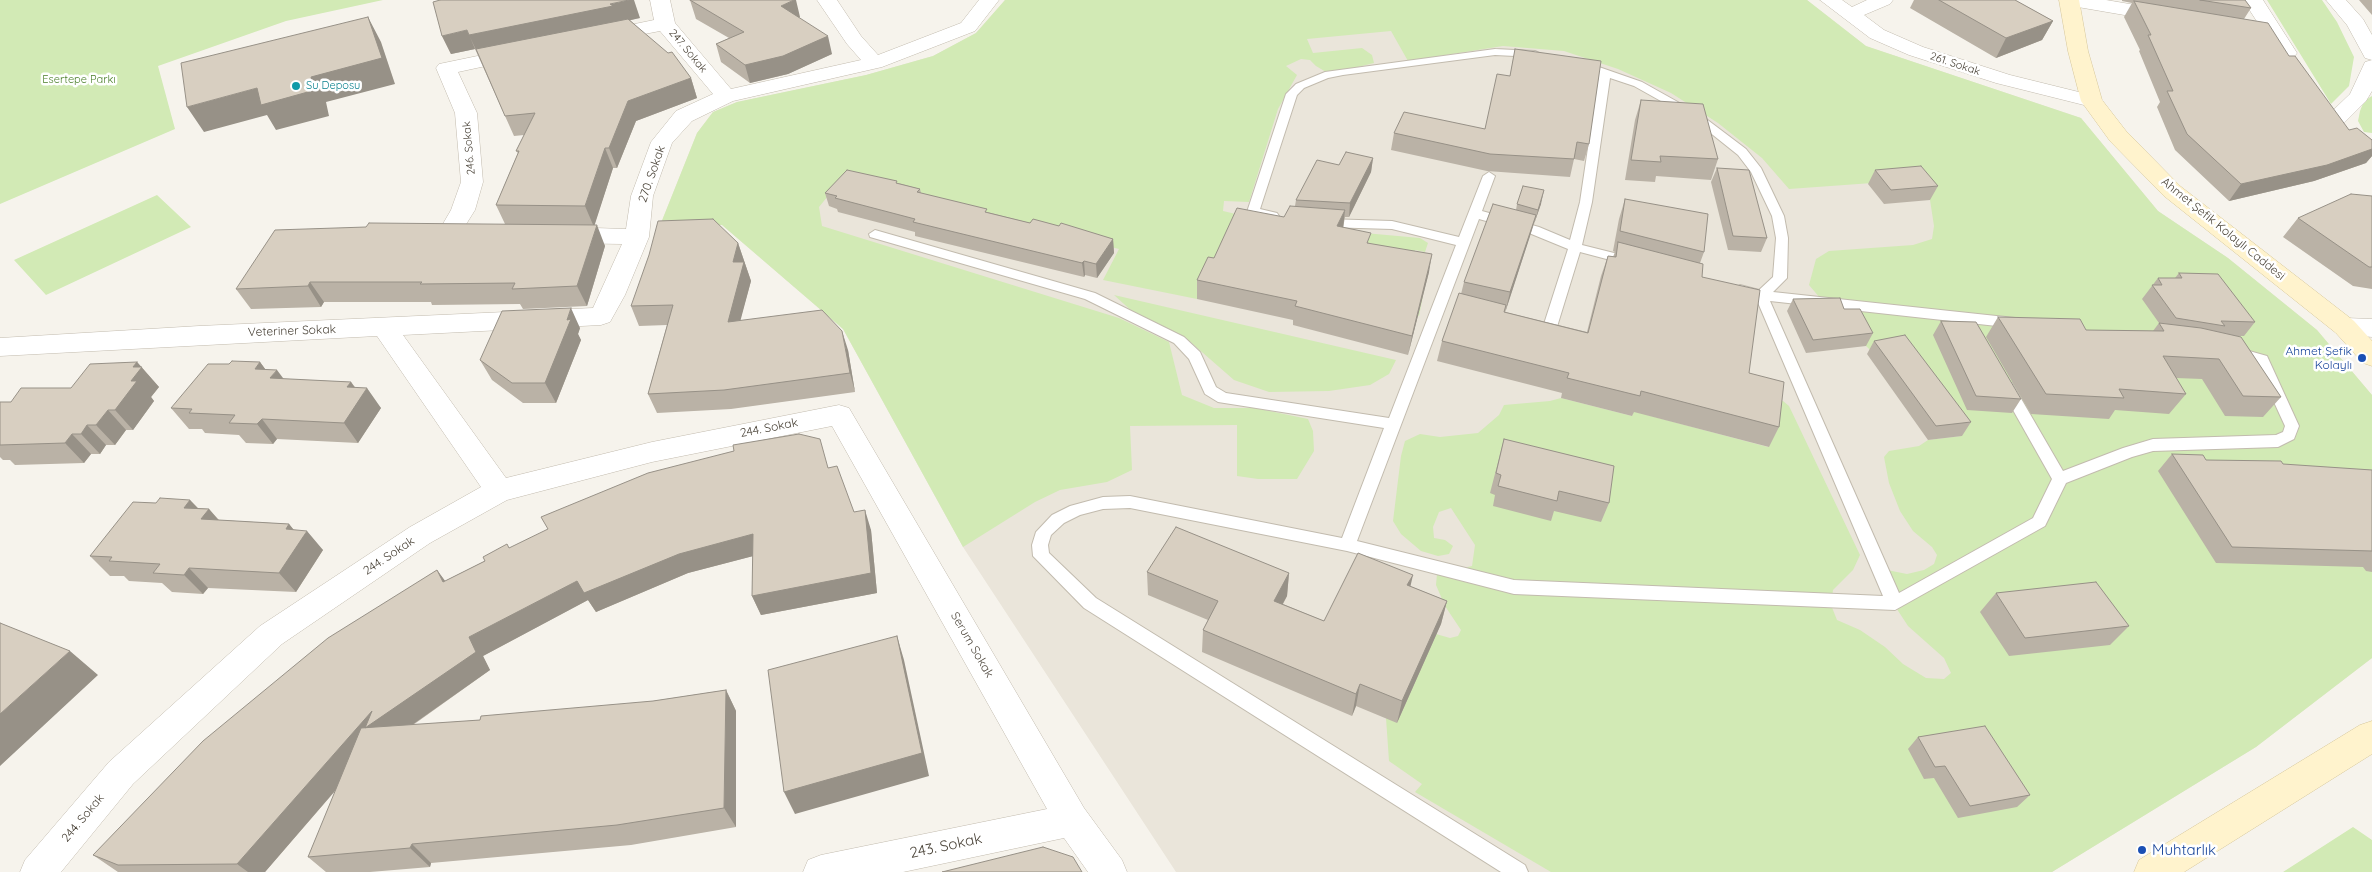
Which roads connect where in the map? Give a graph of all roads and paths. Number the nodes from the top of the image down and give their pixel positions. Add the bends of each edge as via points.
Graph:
1 (660, 0) edge
2 (827, 0) edge
3 (989, 0) edge
4 (1830, 0) edge
5 (1884, 0) edge
6 (2071, 0) edge
7 (2253, 0) edge
8 (2336, 0) edge
9 (1851, 14) junction
10 (2188, 20) edge
11 (665, 24) junction
12 (579, 41) edge
13 (532, 51) edge
14 (1546, 56) edge
15 (875, 63) junction
16 (1579, 65) edge
17 (2372, 65) edge
18 (2295, 66) edge
19 (1605, 72) junction
20 (726, 96) junction
21 (2092, 101) junction
22 (2336, 118) edge
23 (1490, 176) dead end
24 (1474, 213) junction
25 (1282, 218) edge
26 (1309, 222) edge
27 (498, 234) edge
28 (875, 234) dead end
29 (548, 235) edge
30 (637, 237) junction
31 (1462, 242) junction
32 (1575, 247) junction
33 (1650, 266) edge
34 (1724, 285) edge
35 (1762, 295) junction
36 (1439, 303) junction
37 (1458, 307) edge
38 (1965, 317) junction
39 (1521, 323) edge
40 (2032, 324) edge
41 (384, 327) junction
42 (2345, 327) junction
43 (2372, 328) edge
44 (1975, 334) edge
45 (0, 347) edge
46 (2223, 349) edge
47 (2372, 357) edge
48 (2000, 377) edge
49 (838, 415) joint
50 (1393, 424) junction
51 (2060, 479) junction
52 (498, 491) junction
53 (1347, 546) junction
54 (1895, 603) junction
55 (2372, 736) edge
56 (1072, 820) junction
57 (38, 872) edge
58 (820, 872) edge
59 (1109, 872) edge
60 (1518, 872) edge
61 (2152, 872) edge

1 - 11 street, 247. Sokak
2 - 15 street via 854,40
3 - 15 street, 270. Sokak via 968,27
4 - 9 street, 261. Sokak
5 - 9 street
6 - 10 street
6 - 21 main road, Ahmet Şefik Kolaylı Caddesi via 2078,51
7 - 18 street via 2264,32
8 - 17 street via 2356,23
9 - 21 street, 261. Sokak via 1877,34 1916,51 2003,79
11 - 12 street
11 - 20 street, 247. Sokak
13 - 27 street, 246. Sokak via 446,68 466,112 472,182 463,210 449,234
14 - 25 lane via 1514,52 1476,54 1325,75 1300,86 1292,94 1254,212
15 - 20 street, 270. Sokak
16 - 19 lane
17 - 22 street via 2359,97
19 - 32 lane via 1586,202
19 - 35 lane via 1638,84 1697,117 1742,152 1757,171 1778,216 1782,247 1780,278
20 - 30 street, 270. Sokak via 684,116 662,142 642,196
21 - 42 main road, Ahmet Şefik Kolaylı Caddesi via 2118,136 2172,191
23 - 24 lane
24 - 31 lane
24 - 32 lane via 1534,230
26 - 31 lane via 1392,225
28 - 50 lane via 1068,288 1098,300 1179,340 1196,356 1210,390 1223,398
29 - 30 street
30 - 41 street, 270. Sokak via 602,316
31 - 36 lane
32 - 33 lane
32 - 39 lane via 1549,330
34 - 35 lane
35 - 38 lane
35 - 54 lane
36 - 37 lane
36 - 50 lane
38 - 40 lane
38 - 44 lane
41 - 45 street, Veteriner Sokak
41 - 52 street
42 - 43 street
42 - 47 main road, Ahmet Şefik Kolaylı Caddesi
46 - 51 lane via 2262,360 2292,426 2289,435 2278,441 2153,445
48 - 51 lane
49 - 52 street, 244. Sokak via 652,452
49 - 56 street, Serum Sokak
50 - 53 lane
51 - 54 lane via 2039,522
52 - 57 street, 244. Sokak via 420,535 271,635 121,773
53 - 54 lane via 1514,587
53 - 60 lane via 1130,502 1076,510 1058,519 1044,532 1040,545 1041,556 1090,603
55 - 61 main road
56 - 58 street, 243. Sokak
56 - 59 street, Serum Sokak

